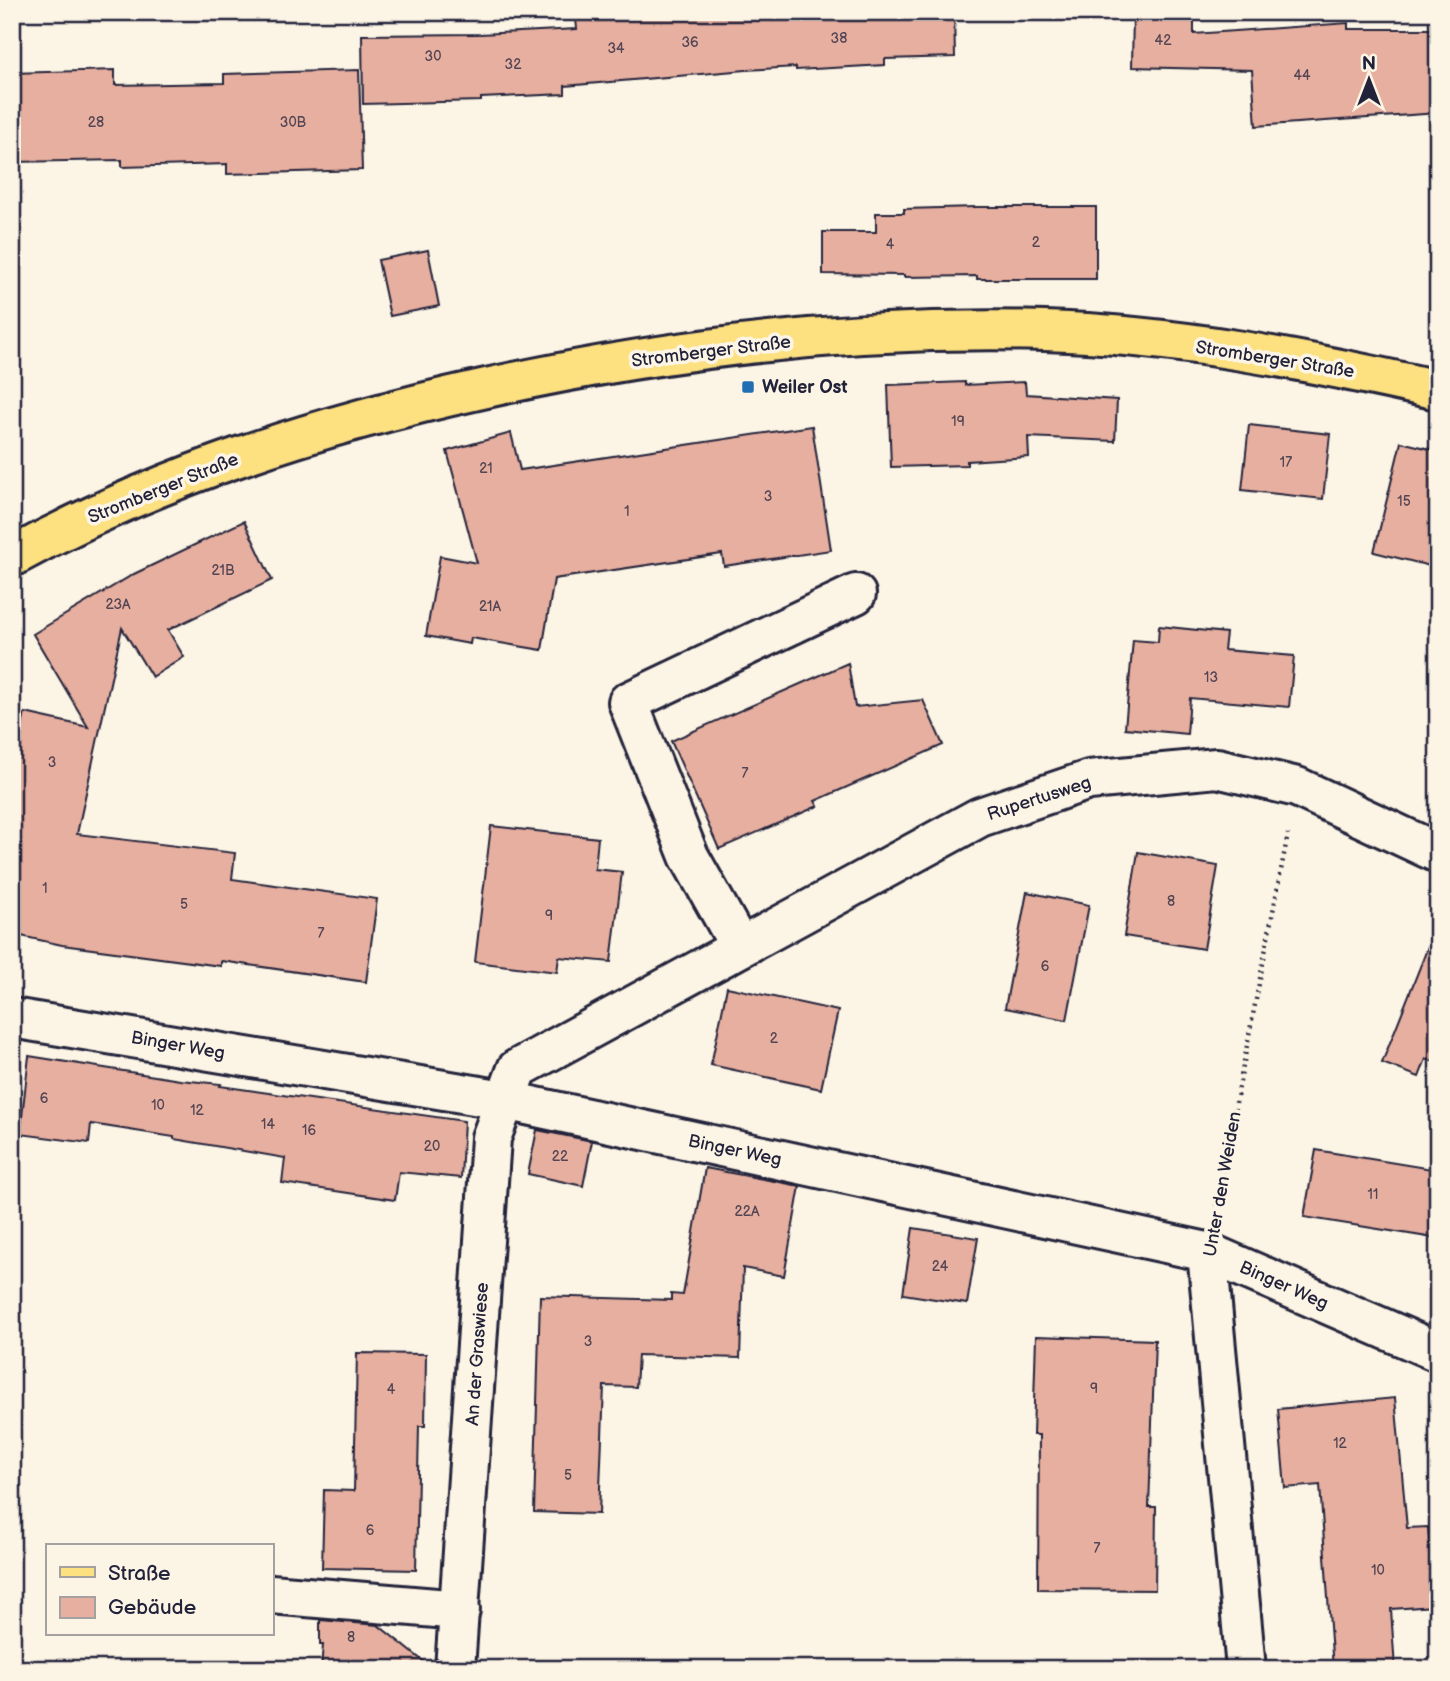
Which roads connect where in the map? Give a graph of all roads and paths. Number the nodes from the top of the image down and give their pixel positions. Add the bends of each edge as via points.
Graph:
1 (1438, 390) edge
2 (12, 557) edge
3 (856, 594) dead end
4 (1297, 787) junction
5 (1438, 853) edge
6 (740, 947) junction
7 (12, 1018) edge
8 (504, 1100) junction
9 (1207, 1252) junction
10 (1438, 1352) edge
11 (273, 1594) edge
12 (460, 1610) junction
13 (455, 1669) edge
14 (1246, 1669) edge

1 - 2 main road, Stromberger Straße via 1312,362 1046,331 804,339 669,354 388,410 279,442 155,488
3 - 6 street via 628,702 689,856
4 - 5 street, Rupertusweg
4 - 6 street, Rupertusweg via 1217,768 1089,780 980,817
4 - 9 path, Unter den Weiden
6 - 8 street, Rupertusweg via 517,1069
7 - 8 street, Binger Weg
8 - 9 street, Binger Weg
8 - 12 street, An der Graswiese via 491,1138
9 - 10 street, Binger Weg
9 - 14 street, Unter den Weiden
11 - 12 street
12 - 13 street, An der Graswiese

